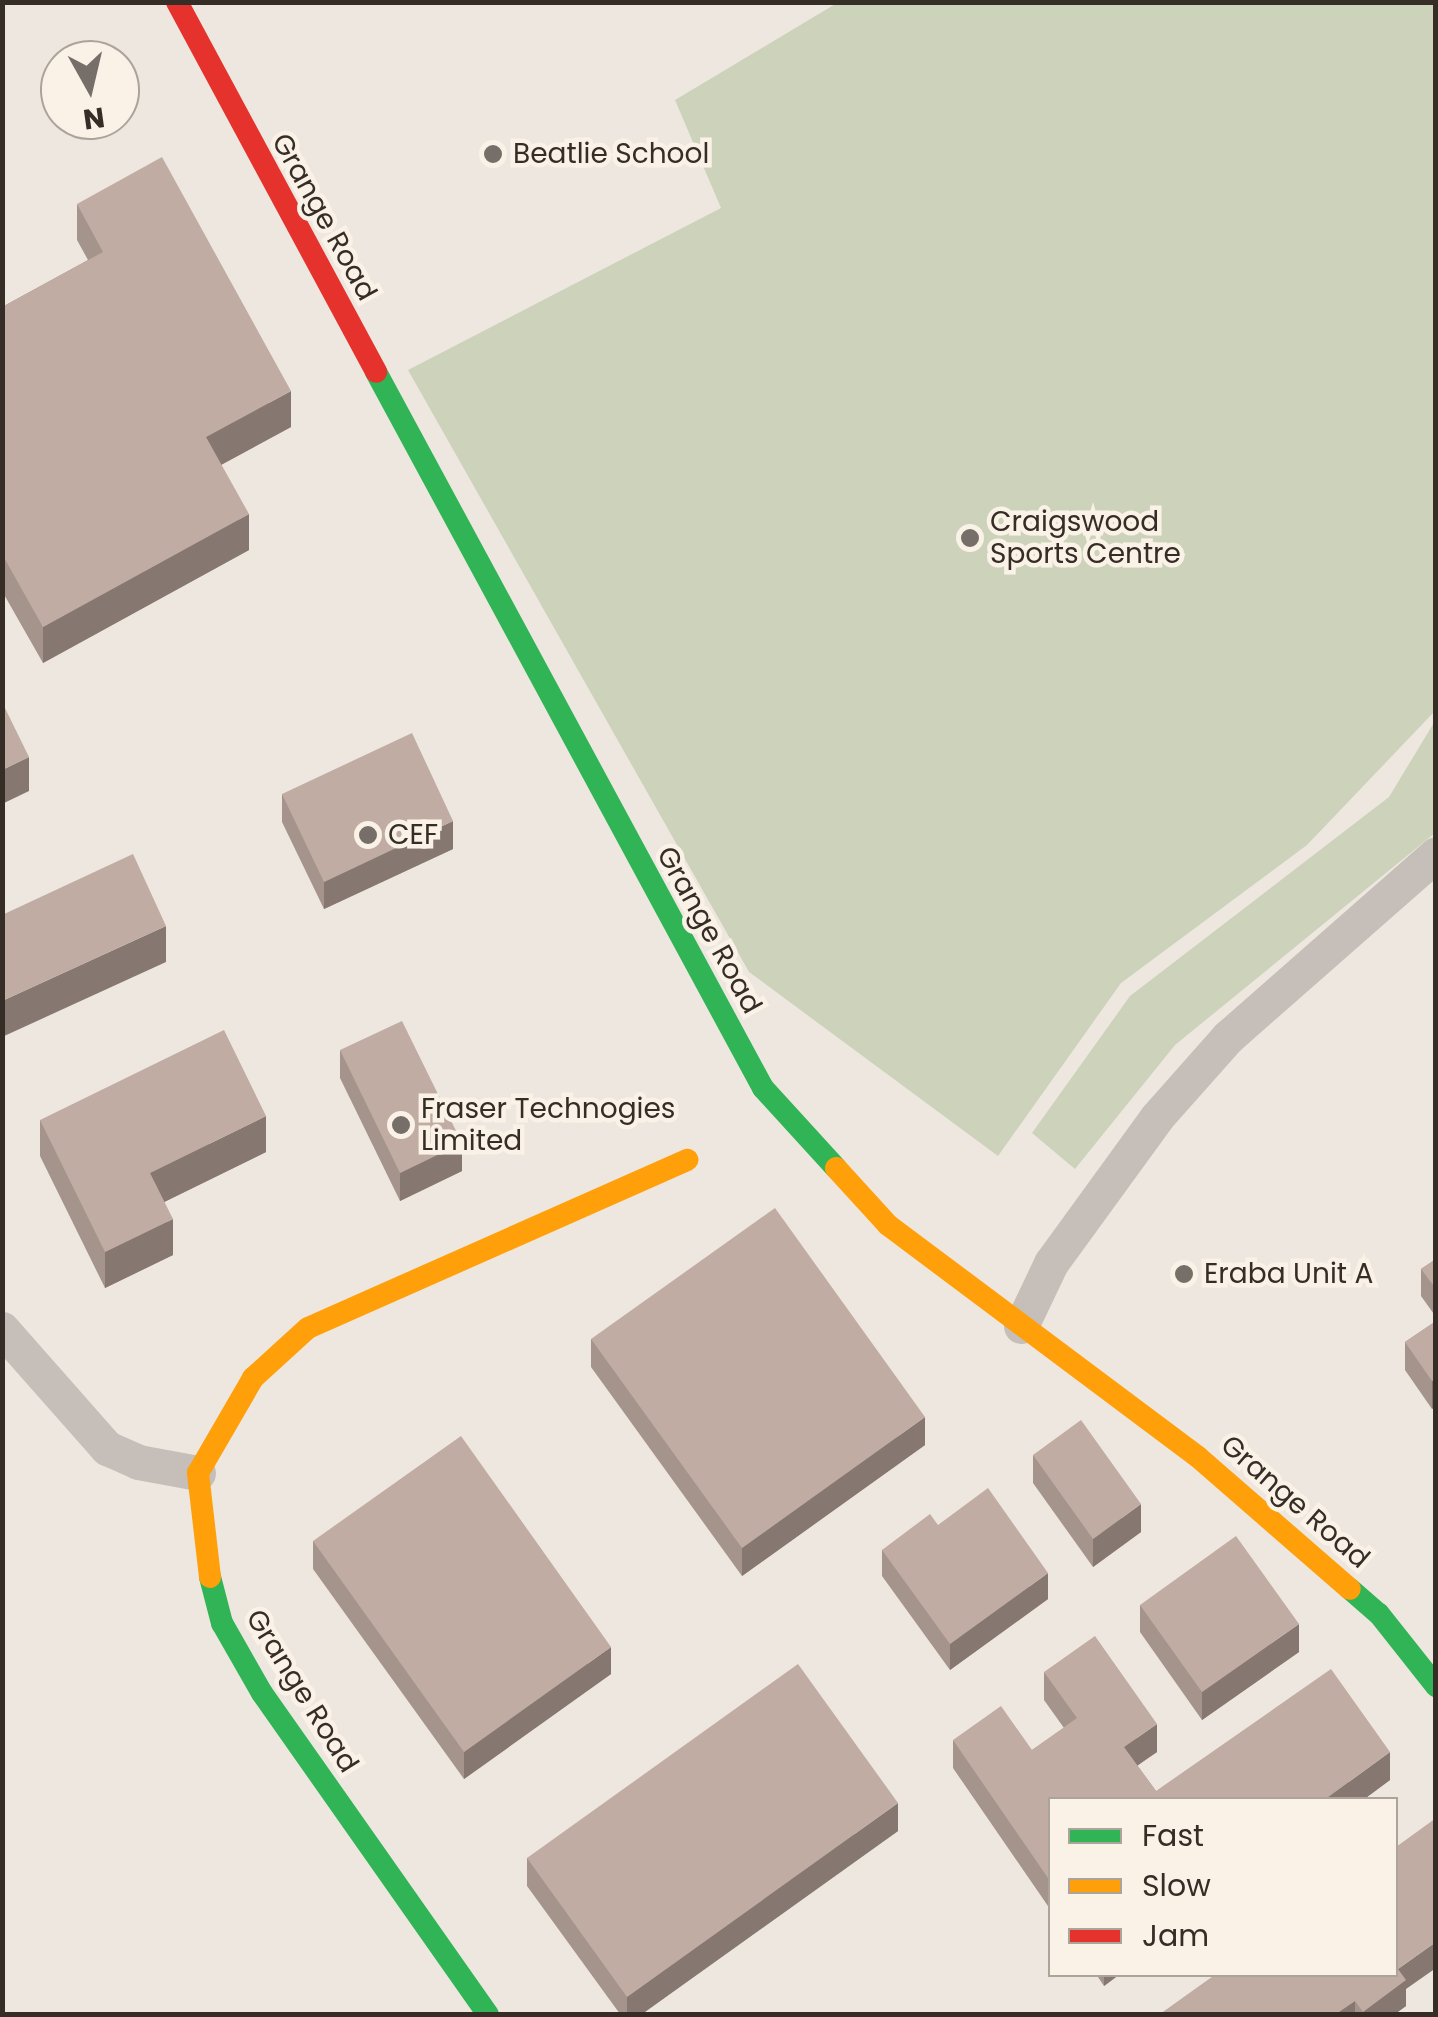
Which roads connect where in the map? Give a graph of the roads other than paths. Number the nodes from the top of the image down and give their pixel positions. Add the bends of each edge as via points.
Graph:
1 (178, 2) edge
2 (1436, 854) edge
3 (688, 1160) dead end
4 (1021, 1326) junction
5 (2, 1328) edge
6 (198, 1473) junction
7 (1436, 1686) edge
8 (488, 2014) edge

1 - 4 street, Grange Road via 763,1088 888,1225
2 - 4 street via 1228,1036 1168,1103 1090,1204
3 - 6 street via 308,1328 253,1378
4 - 7 street, Grange Road via 1212,1469 1379,1614
5 - 6 street via 107,1448 138,1462
6 - 8 street, Grange Road via 202,1546 222,1622 262,1693

